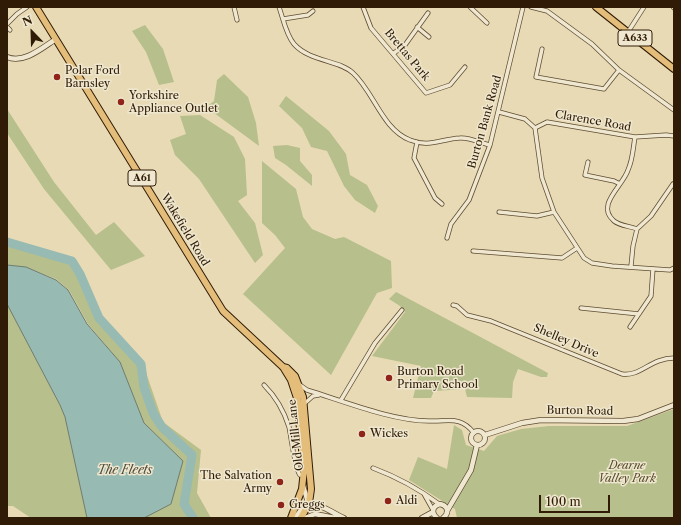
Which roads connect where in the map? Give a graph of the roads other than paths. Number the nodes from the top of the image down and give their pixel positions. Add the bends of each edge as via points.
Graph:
1 (27, 7) edge
2 (36, 7) edge
3 (234, 7) edge
4 (279, 7) edge
5 (363, 7) edge
6 (523, 7) edge
7 (531, 7) edge
8 (596, 7) edge
9 (643, 7) edge
10 (472, 8) edge
11 (313, 11) dead end
12 (428, 13) dead end
13 (283, 19) junction
14 (237, 20) dead end
15 (486, 23) dead end
16 (7, 26) edge
17 (417, 27) junction
18 (10, 30) dead end
19 (628, 32) junction
20 (429, 37) dead end
21 (56, 39) junction
22 (542, 49) dead end
23 (394, 53) junction
24 (7, 58) edge
25 (465, 67) dead end
26 (674, 68) edge
27 (619, 70) junction
28 (674, 110) edge
29 (499, 112) junction
30 (535, 128) junction
31 (674, 136) edge
32 (635, 137) junction
33 (417, 142) junction
34 (490, 145) junction
35 (588, 162) dead end
36 (620, 184) junction
37 (673, 184) edge
38 (441, 201) dead end
39 (499, 212) dead end
40 (554, 212) junction
41 (637, 229) junction
42 (453, 236) dead end
43 (577, 248) junction
44 (473, 251) dead end
45 (631, 266) junction
46 (674, 268) edge
47 (653, 269) junction
48 (453, 305) dead end
49 (581, 308) dead end
50 (402, 310) dead end
51 (639, 314) junction
52 (630, 327) dead end
53 (674, 358) edge
54 (283, 367) junction
55 (264, 384) dead end
56 (299, 384) junction
57 (322, 395) junction
58 (341, 400) junction
59 (304, 404) junction
60 (674, 405) edge
61 (474, 432) junction
62 (484, 435) junction
63 (477, 445) junction
64 (374, 468) dead end
65 (310, 473) junction
66 (303, 474) junction
67 (302, 485) junction
68 (424, 494) junction
69 (455, 498) junction
70 (311, 504) junction
71 (441, 504) junction
72 (433, 511) junction
73 (447, 511) junction
74 (321, 514) junction
75 (292, 518) edge
76 (295, 518) edge
77 (301, 518) edge
78 (305, 518) edge
79 (335, 518) edge
80 (344, 518) edge
81 (422, 518) edge
82 (437, 518) edge
83 (443, 518) edge

1 - 16 street
2 - 21 main road, Wakefield Road / A61
3 - 14 street
4 - 13 street
5 - 23 street, Brettas Park via 371,28
6 - 29 street, Burton Bank Road
7 - 27 street via 547,12 592,44
8 - 19 main road, A633
9 - 19 street
10 - 15 street
11 - 13 street via 308,15
12 - 17 street
13 - 33 street via 296,46 311,56 354,74 390,125 399,134
16 - 18 street
17 - 20 street
17 - 23 street via 405,45
19 - 26 main road, A633
21 - 24 street via 24,58
21 - 54 main road, Wakefield Road / A61 via 223,311
22 - 27 street via 536,77 604,89
23 - 25 street, Brettas Park via 426,93 450,85
27 - 28 street
29 - 30 street via 525,119
29 - 34 street, Burton Bank Road
30 - 32 street, Clarence Road via 547,122
30 - 40 street via 542,178
31 - 32 street, Clarence Road
32 - 36 street via 628,172
33 - 34 street via 427,144 462,138
33 - 38 street via 414,158 435,198
34 - 42 street, Burton Bank Road via 469,200 451,224 447,237
35 - 36 street via 586,175
36 - 41 street via 608,200 610,216 615,222
37 - 41 street via 651,216
39 - 40 street via 537,216
40 - 43 street
41 - 45 street
43 - 44 street via 562,258
43 - 45 street via 584,258 592,263
45 - 47 street
46 - 47 street
47 - 51 street via 651,296
48 - 53 street, Shelley Drive via 458,306 467,315 491,321 622,374 632,374 656,360
49 - 51 street
50 - 58 street via 375,343
51 - 52 street
54 - 56 main road, Old Mill Lane / A61 via 291,371
54 - 66 main road, Old Mill Lane / A61 via 296,393
55 - 66 street via 283,412 294,448 296,469 300,475
56 - 57 street
56 - 59 main road, Old Mill Lane / A61
57 - 58 street
57 - 59 street via 313,396
58 - 61 street via 397,418 429,422 459,421 467,424
59 - 65 main road, Old Mill Lane / A61
60 - 62 street, Burton Road via 638,419 541,420
61 - 62 street via 480,431
61 - 63 street via 471,439
62 - 63 street via 483,443
63 - 69 street via 470,470
64 - 68 street
65 - 66 street
65 - 70 main road, Old Mill Lane / A61
66 - 67 main road, Old Mill Lane / A61
67 - 70 street
67 - 75 main road, Old Mill Lane / A61
68 - 71 street
68 - 72 street
69 - 71 street
69 - 73 street
70 - 74 street
70 - 76 street via 301,508
70 - 77 main road, Old Mill Lane / A61
70 - 80 street via 318,504
71 - 72 street
71 - 73 street
72 - 81 street
72 - 82 street
73 - 83 street
74 - 78 street
74 - 79 street

